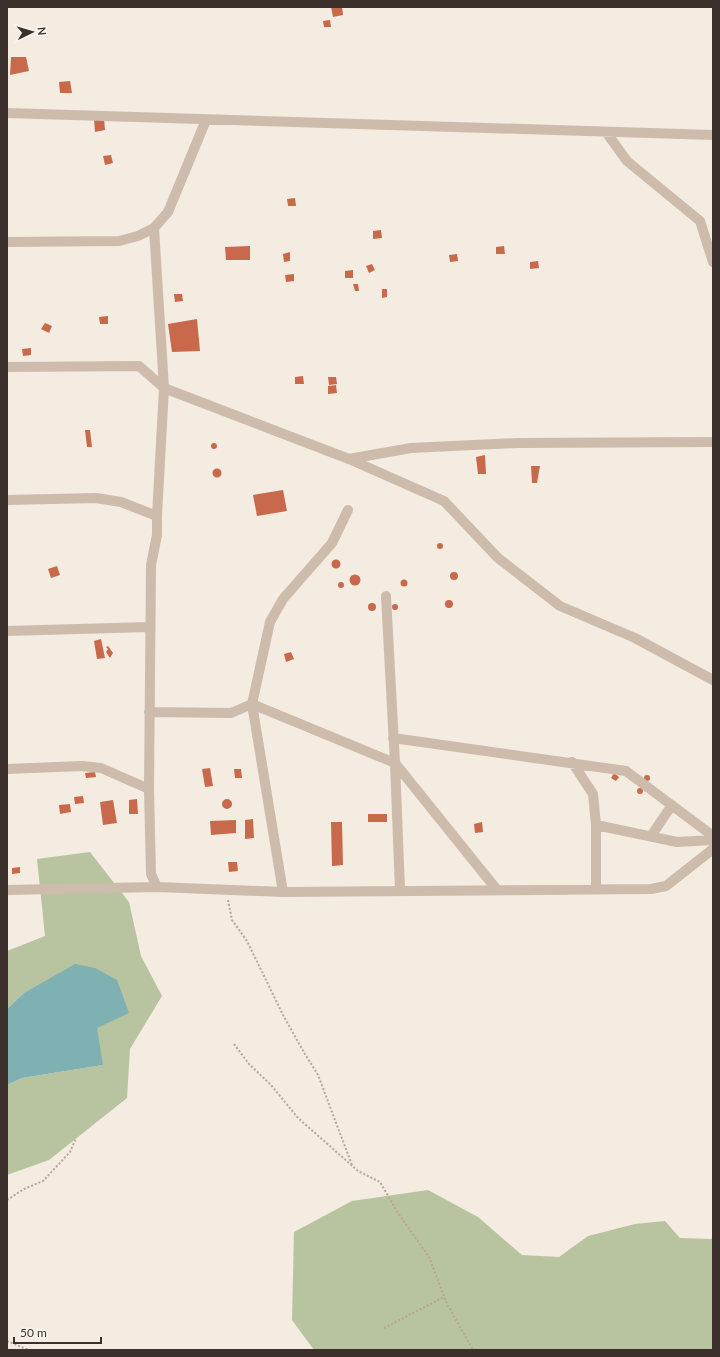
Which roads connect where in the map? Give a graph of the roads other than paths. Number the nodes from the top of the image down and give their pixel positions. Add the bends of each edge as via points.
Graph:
1 (7, 113) edge
2 (206, 120) junction
3 (606, 132) junction
4 (713, 135) edge
5 (700, 222) junction
6 (154, 228) junction
7 (713, 234) edge
8 (7, 242) edge
9 (713, 262) edge
10 (7, 367) edge
11 (164, 388) junction
12 (713, 442) edge
13 (349, 459) junction
14 (7, 500) edge
15 (348, 510) dead end
16 (157, 516) junction
17 (386, 596) dead end
18 (149, 627) junction
19 (7, 630) edge
20 (713, 680) edge
21 (252, 704) junction
22 (149, 712) junction
23 (393, 738) junction
24 (572, 762) junction
25 (395, 763) junction
26 (7, 769) edge
27 (149, 789) junction
28 (672, 805) junction
29 (596, 825) junction
30 (651, 836) junction
31 (713, 836) edge
32 (713, 840) edge
33 (713, 849) edge
34 (157, 887) junction
35 (596, 889) junction
36 (7, 890) edge
37 (400, 890) junction
38 (497, 890) junction
39 (283, 892) junction

1 - 2 street
2 - 3 street
2 - 6 street via 168,212
3 - 4 street
3 - 5 street via 627,162
5 - 7 street
5 - 9 street
6 - 8 street via 119,241
6 - 11 street
10 - 11 street via 139,366
11 - 13 street
11 - 16 street
12 - 13 street via 510,443 411,448
13 - 20 street via 444,501 498,558 560,606 635,638
14 - 16 street via 96,498 120,502
15 - 21 street via 332,543 283,599 270,622
16 - 18 street via 157,535 150,565
17 - 23 street
18 - 19 street
18 - 22 street
21 - 22 street via 231,713
21 - 25 street
21 - 39 street
22 - 27 street
23 - 24 street
23 - 25 street
24 - 28 street via 626,771
24 - 29 street via 593,794
25 - 37 street
25 - 38 street
26 - 27 street via 82,766 101,768
27 - 34 street via 151,874
28 - 30 street
28 - 31 street
29 - 30 street
29 - 35 street
30 - 32 street via 678,842
33 - 35 street via 666,886 651,889
34 - 36 street
34 - 39 street
35 - 38 street
37 - 38 street
37 - 39 street

